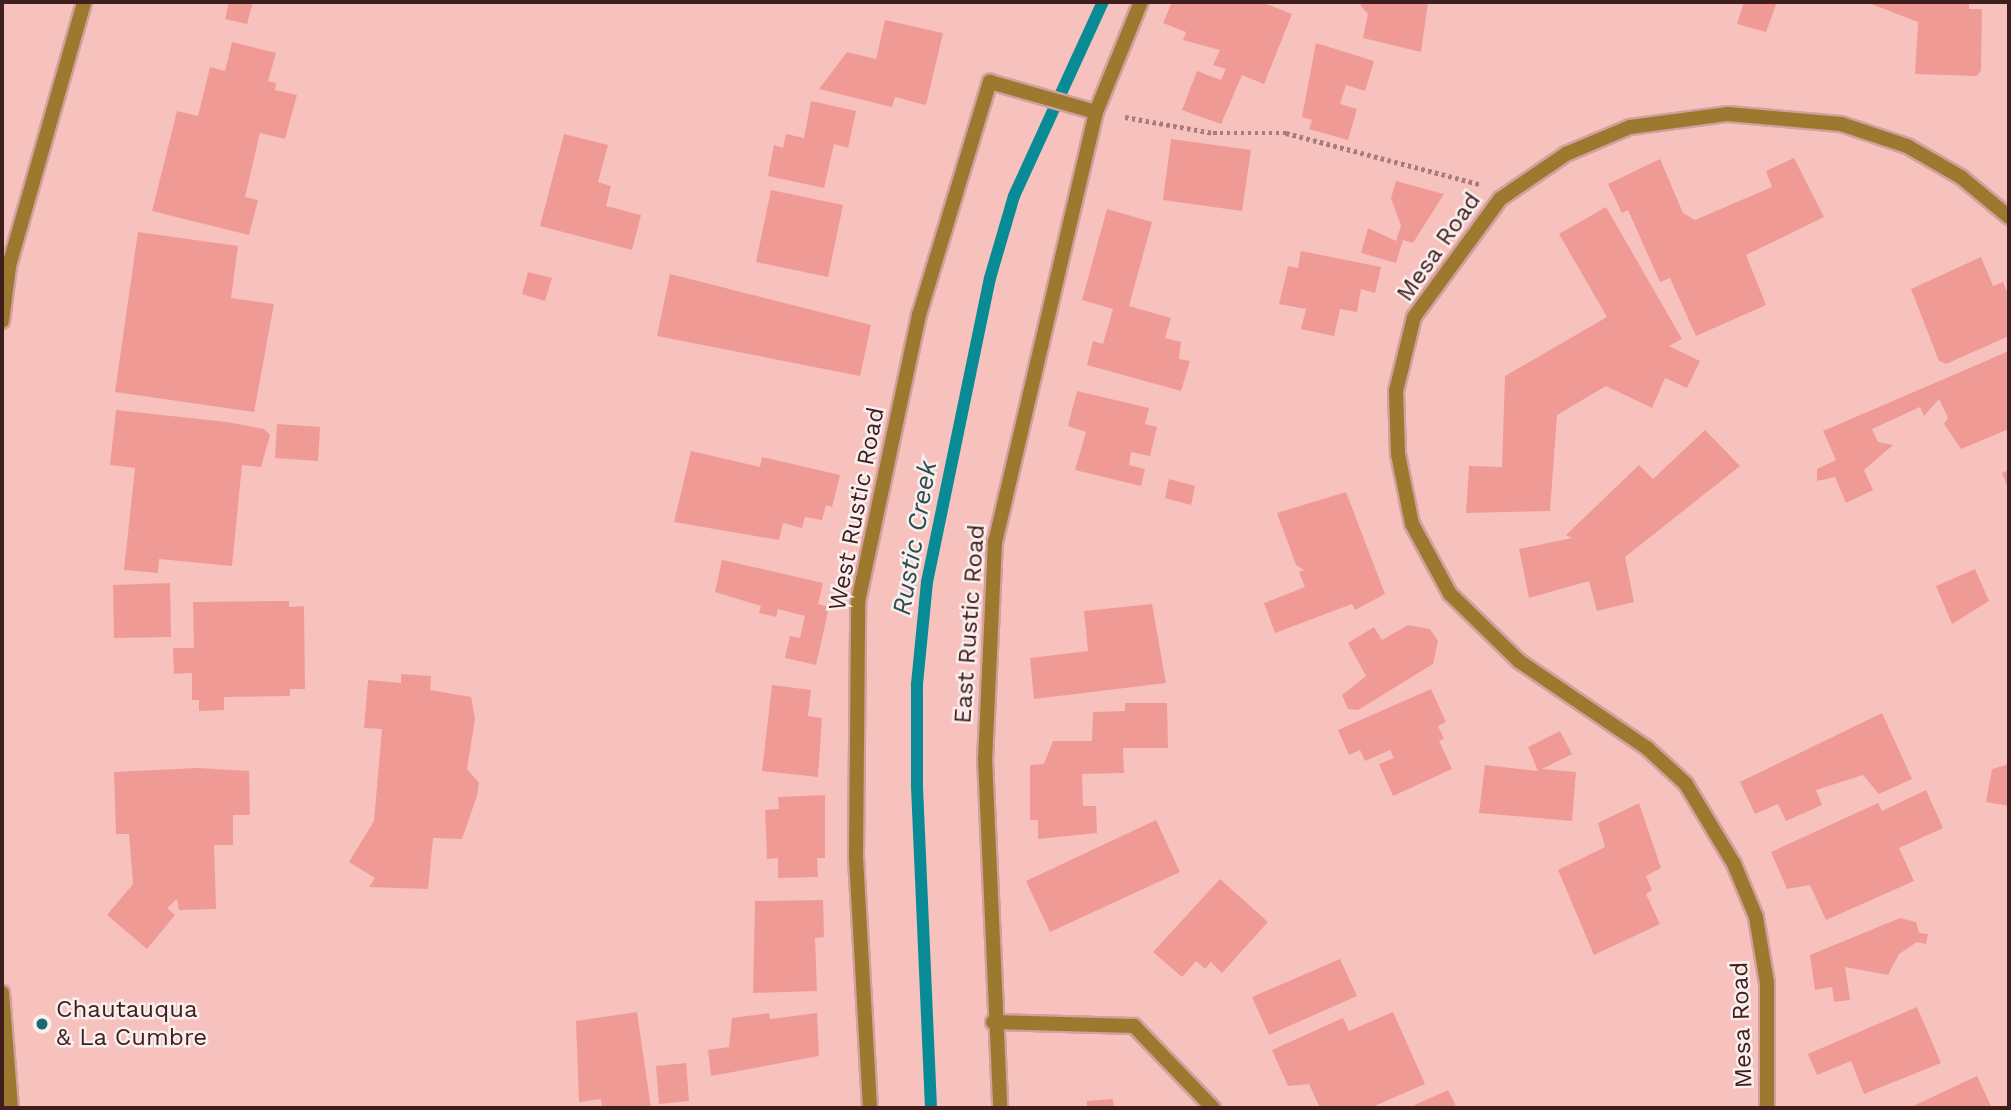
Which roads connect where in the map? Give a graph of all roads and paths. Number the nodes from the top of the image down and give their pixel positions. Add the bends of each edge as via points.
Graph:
1 (84, 2) edge
2 (1141, 2) edge
3 (1096, 111) junction
4 (1509, 192) junction
5 (2009, 217) edge
6 (2, 321) edge
7 (2, 993) edge
8 (993, 1022) junction
9 (11, 1108) edge
10 (870, 1108) edge
11 (1000, 1108) edge
12 (1213, 1108) edge
13 (1768, 1108) edge

1 - 6 street via 9,266
2 - 3 street, East Rustic Road
3 - 4 path via 1213,133 1286,133
3 - 8 street, East Rustic Road via 995,541 985,758
3 - 10 street, West Rustic Road via 989,82 919,315 858,602 856,856
4 - 5 street, Mesa Road via 1566,154 1630,127 1728,114 1841,124 1907,146 1961,177
4 - 13 street, Mesa Road via 1415,317 1396,391 1398,454 1412,524 1450,594 1519,661 1647,748 1686,784 1734,864 1756,917 1767,983
7 - 9 street
8 - 11 street, East Rustic Road
8 - 12 street via 1134,1026

